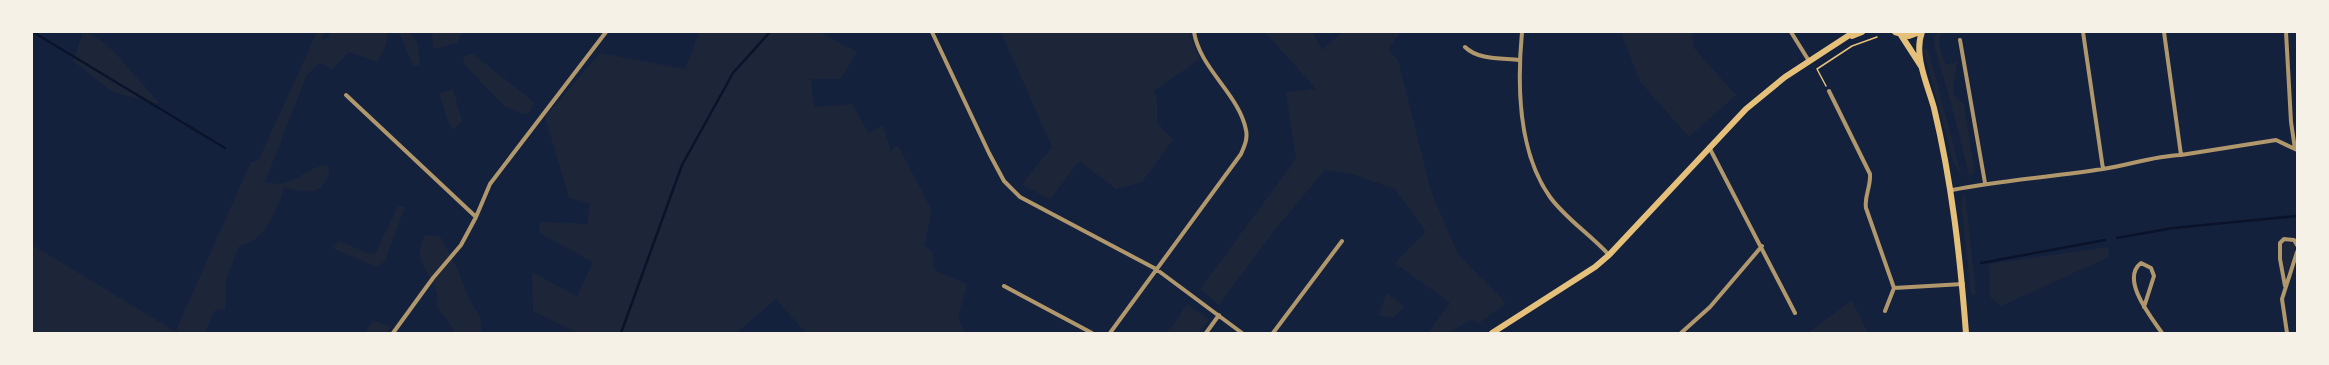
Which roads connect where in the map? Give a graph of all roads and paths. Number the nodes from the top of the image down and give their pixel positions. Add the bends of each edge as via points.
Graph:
1 (606, 32) edge
2 (932, 32) edge
3 (1194, 32) edge
4 (1522, 32) edge
5 (1791, 32) edge
6 (1854, 32) edge
7 (1862, 32) edge
8 (1894, 32) edge
9 (1921, 32) edge
10 (2082, 32) edge
11 (2164, 32) edge
12 (2286, 32) edge
13 (1901, 35) junction
14 (1847, 38) junction
15 (1877, 38) dead end
16 (1960, 40) dead end
17 (1465, 47) dead end
18 (1520, 60) junction
19 (1809, 61) junction
20 (1923, 71) junction
21 (1829, 91) joint
22 (346, 95) dead end
23 (1709, 147) junction
24 (2296, 149) edge
25 (2181, 155) junction
26 (2103, 169) junction
27 (1985, 183) junction
28 (1952, 190) junction
29 (476, 217) junction
30 (1342, 241) dead end
31 (2297, 245) edge
32 (1762, 246) junction
33 (2297, 252) edge
34 (1609, 255) junction
35 (1156, 269) junction
36 (1963, 284) junction
37 (1004, 286) dead end
38 (2285, 287) junction
39 (1894, 288) junction
40 (2144, 308) junction
41 (1885, 311) dead end
42 (1795, 313) dead end
43 (1219, 315) junction
44 (393, 333) edge
45 (1092, 333) edge
46 (1110, 333) edge
47 (1206, 333) edge
48 (1242, 333) edge
49 (1273, 333) edge
50 (1492, 333) edge
51 (1681, 333) edge
52 (1966, 333) edge
53 (2162, 333) edge
54 (2287, 333) edge

1 - 29 street via 490,184
2 - 35 street via 1004,181 1020,197
3 - 35 street via 1202,53 1240,115 1246,131 1245,143 1241,154
4 - 18 street
5 - 19 street
6 - 14 main road
7 - 14 main road
8 - 13 main road
9 - 13 main road via 1909,36
9 - 20 main road via 1919,44
10 - 26 street
11 - 25 street
12 - 24 street via 2291,122
13 - 20 main road
14 - 19 main road
15 - 21 path via 1852,46 1817,69
16 - 27 street
17 - 18 street via 1471,53 1480,56
18 - 34 street via 1521,111 1532,157 1542,184 1551,198
19 - 23 main road via 1746,109
20 - 28 main road
21 - 39 street via 1870,174 1871,184 1865,200 1866,208
22 - 29 street
23 - 32 street
23 - 34 main road
24 - 25 street via 2276,140
25 - 26 street
26 - 27 street
27 - 28 street
28 - 36 main road
29 - 44 street via 461,245
30 - 49 street
31 - 38 street via 2294,240 2288,239 2280,243
32 - 42 street
32 - 51 street via 1710,307
33 - 38 street
34 - 50 main road
35 - 43 street
35 - 46 street
36 - 39 street
36 - 52 main road
37 - 45 street
38 - 54 street via 2282,299
39 - 41 street
40 - 40 street via 2154,276 2151,268 2141,263 2132,274
40 - 53 street
43 - 47 street
43 - 48 street

